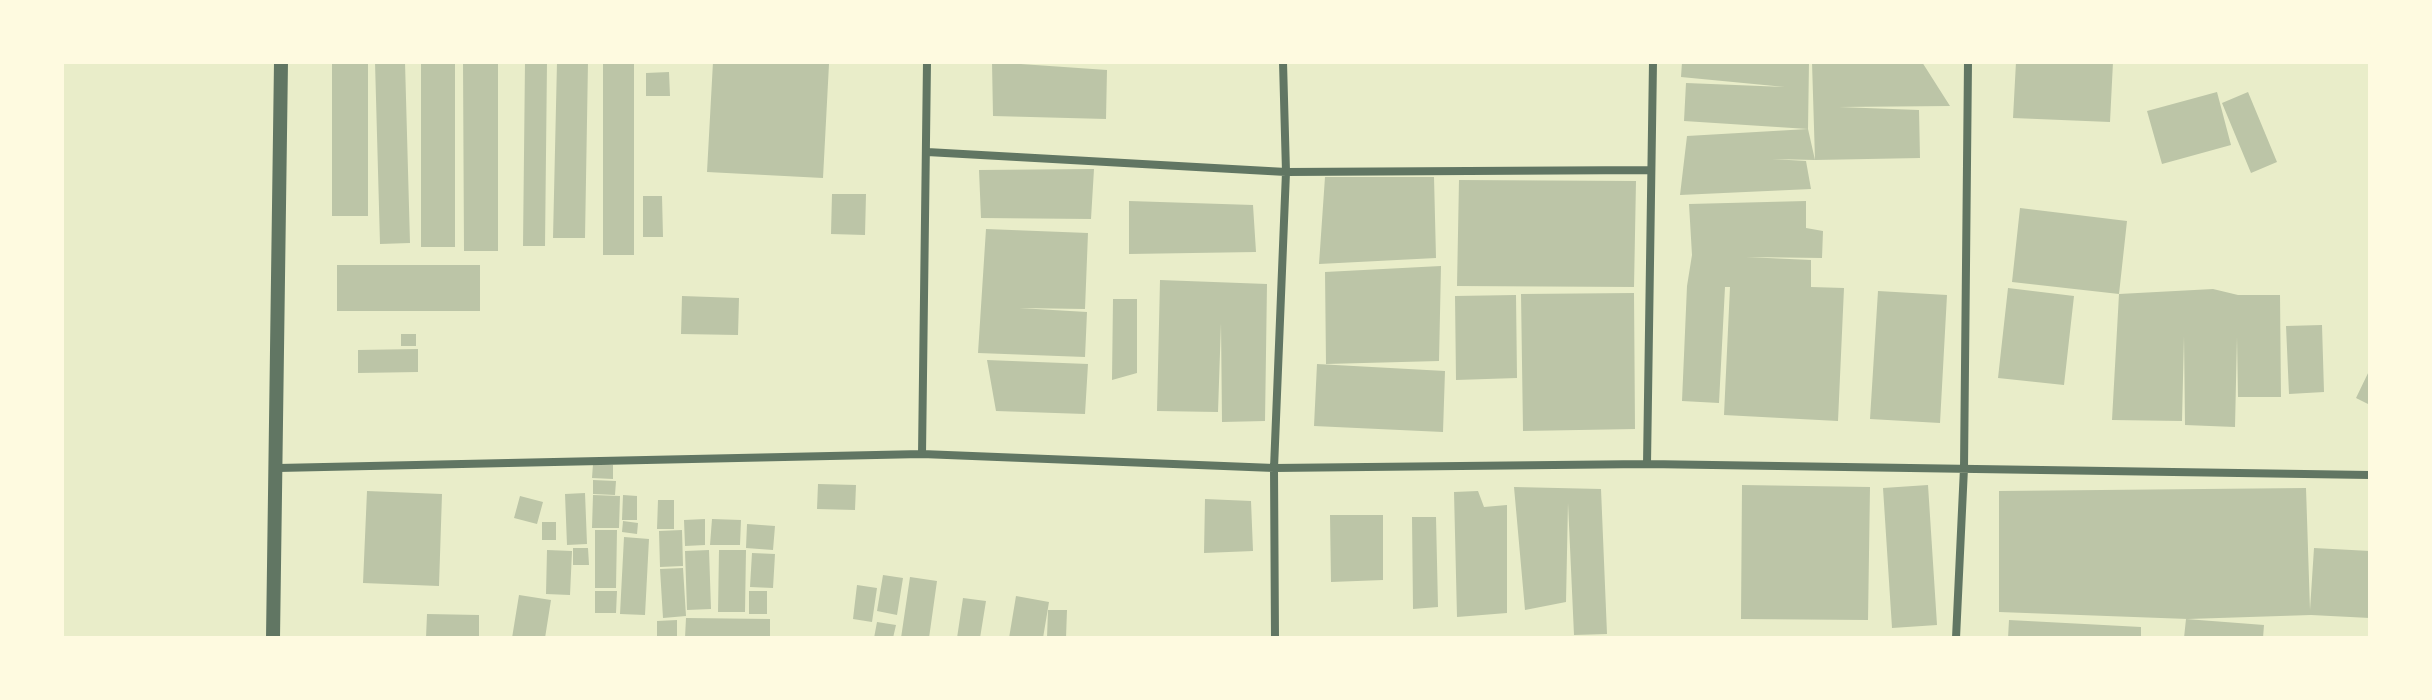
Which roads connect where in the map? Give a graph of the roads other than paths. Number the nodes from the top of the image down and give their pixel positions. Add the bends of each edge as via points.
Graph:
1 (281, 62) edge
2 (927, 62) edge
3 (1283, 62) edge
4 (1653, 62) edge
5 (1968, 62) edge
6 (927, 152) junction
7 (1651, 170) junction
8 (1286, 172) junction
9 (922, 454) junction
10 (1647, 464) junction
11 (278, 468) junction
12 (1274, 468) junction
13 (1964, 468) junction
14 (2370, 475) edge
15 (273, 638) edge
16 (1275, 638) edge
17 (1956, 638) edge

1 - 11 street
2 - 6 street
3 - 8 street
4 - 7 street
5 - 13 street
6 - 8 street
6 - 9 street
7 - 8 street
7 - 10 street
8 - 12 street
9 - 11 street
9 - 12 street
10 - 12 street
10 - 13 street
11 - 15 street
12 - 16 street
13 - 14 street
13 - 17 street

